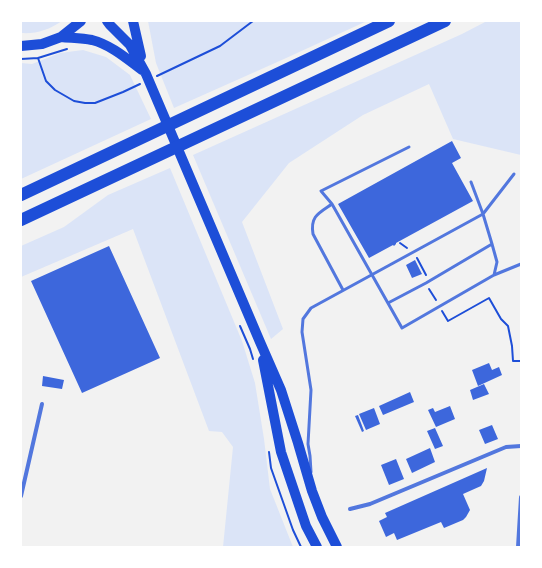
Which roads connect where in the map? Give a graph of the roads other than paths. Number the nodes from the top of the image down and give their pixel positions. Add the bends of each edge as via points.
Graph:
1 (81, 21) edge
2 (107, 21) edge
3 (133, 21) edge
4 (389, 21) edge
5 (445, 21) edge
6 (61, 36) junction
7 (21, 46) edge
8 (146, 74) junction
9 (409, 147) dead end
10 (514, 174) dead end
11 (471, 182) dead end
12 (21, 195) edge
13 (332, 204) junction
14 (483, 214) junction
15 (21, 220) edge
16 (492, 244) junction
17 (521, 264) edge
18 (372, 275) junction
19 (494, 275) junction
20 (343, 290) junction
21 (388, 303) junction
22 (260, 342) junction
23 (42, 404) dead end
24 (521, 446) edge
25 (312, 491) junction
26 (21, 496) edge
27 (521, 497) edge
28 (350, 509) dead end
29 (306, 526) junction
30 (314, 547) edge
31 (317, 547) edge
32 (337, 547) edge
33 (518, 547) edge

1 - 6 main road
2 - 8 main road via 130,45
3 - 8 main road
4 - 12 highway
5 - 15 highway
6 - 7 main road via 42,44
6 - 8 main road via 92,40 106,45
8 - 22 main road
9 - 13 lane via 321,190
10 - 14 lane
11 - 14 lane
13 - 18 lane
13 - 20 lane via 317,214 312,226 313,234
14 - 16 lane
14 - 18 lane
16 - 19 lane via 497,262
16 - 21 lane
17 - 19 lane
18 - 20 lane
18 - 21 lane
19 - 21 lane via 402,328
20 - 25 lane via 311,308 303,319 302,332 311,390 308,444
22 - 25 main road via 281,390
22 - 29 main road via 281,452
23 - 26 street
24 - 28 street via 506,447 370,504
25 - 32 main road
27 - 33 street
29 - 30 lane
29 - 31 main road

